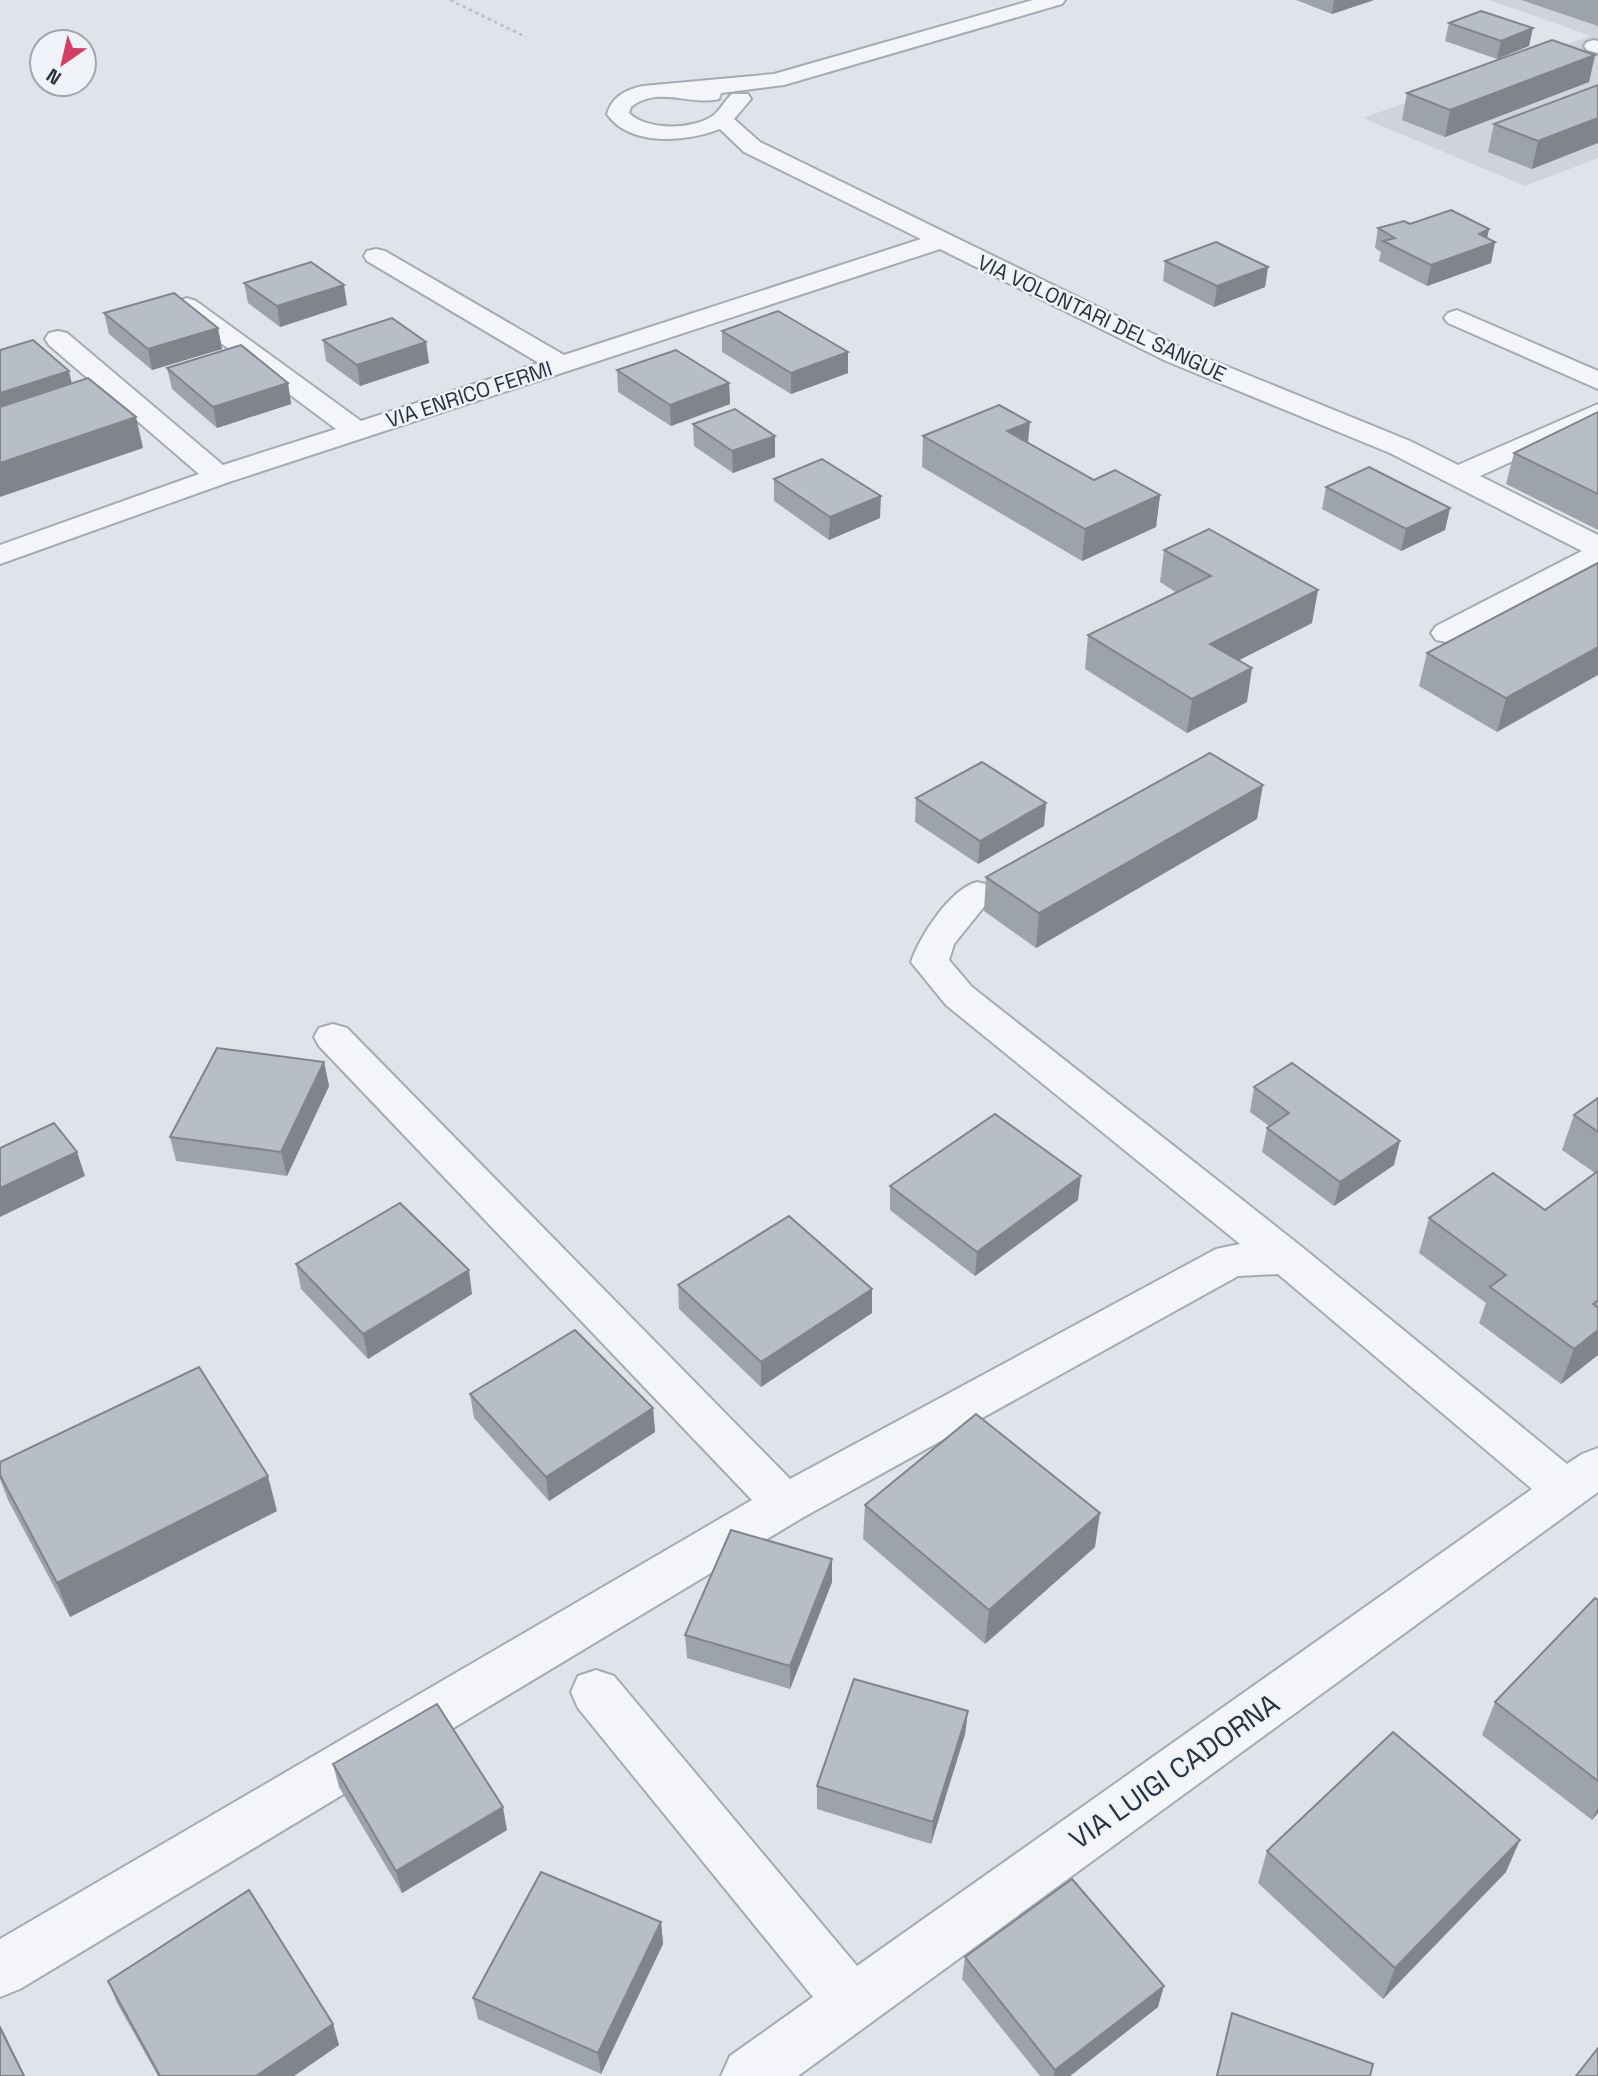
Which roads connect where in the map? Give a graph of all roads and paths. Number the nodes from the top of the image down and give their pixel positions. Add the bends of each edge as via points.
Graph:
1 (450, 0) edge
2 (1049, 1) edge
3 (526, 37) dead end
4 (776, 80) junction
5 (688, 90) junction
6 (726, 113) junction
7 (678, 131) junction
8 (752, 147) junction
9 (940, 241) junction
10 (376, 256) dead end
11 (187, 306) edge
12 (1457, 318) dead end
13 (58, 339) dead end
14 (560, 364) junction
15 (1598, 382) edge
16 (1598, 412) edge
17 (357, 431) junction
18 (219, 476) junction
19 (1457, 476) junction
20 (1598, 547) edge
21 (1598, 554) edge
22 (0, 555) edge
23 (1447, 633) dead end
24 (977, 893) dead end
25 (333, 1037) dead end
26 (1287, 1258) junction
27 (1583, 1479) edge
28 (785, 1504) junction
29 (596, 1692) dead end
30 (0, 1970) edge
31 (851, 2001) junction
32 (750, 2076) edge

1 - 3 path
2 - 4 street, VIA VOLONTARI DEL SANGUE
4 - 5 street, VIA VOLONTARI DEL SANGUE
4 - 6 street, VIA VOLONTARI DEL SANGUE
5 - 6 street, VIA VOLONTARI DEL SANGUE via 714,96
5 - 7 street, VIA VOLONTARI DEL SANGUE via 646,92 625,100 618,109 621,118 634,126
6 - 7 street, VIA VOLONTARI DEL SANGUE via 708,126
6 - 8 street, VIA VOLONTARI DEL SANGUE via 732,131
7 - 8 street, VIA VOLONTARI DEL SANGUE
8 - 9 street, VIA VOLONTARI DEL SANGUE
9 - 14 street, VIA ENRICO FERMI
9 - 19 street, VIA VOLONTARI DEL SANGUE via 1175,355 1361,429
10 - 14 street
11 - 17 street
12 - 15 street
13 - 18 street
14 - 17 street, VIA ENRICO FERMI
16 - 19 street
17 - 18 street, VIA ENRICO FERMI
18 - 22 street, VIA ENRICO FERMI
19 - 20 street, VIA VOLONTARI DEL SANGUE
21 - 23 street
24 - 26 street via 937,941 930,962 937,971 959,996
25 - 28 street
26 - 27 street
26 - 28 street via 1231,1260
27 - 31 street, VIA LUIGI CADORNA
28 - 30 street
29 - 31 street
31 - 32 street, VIA LUIGI CADORNA

